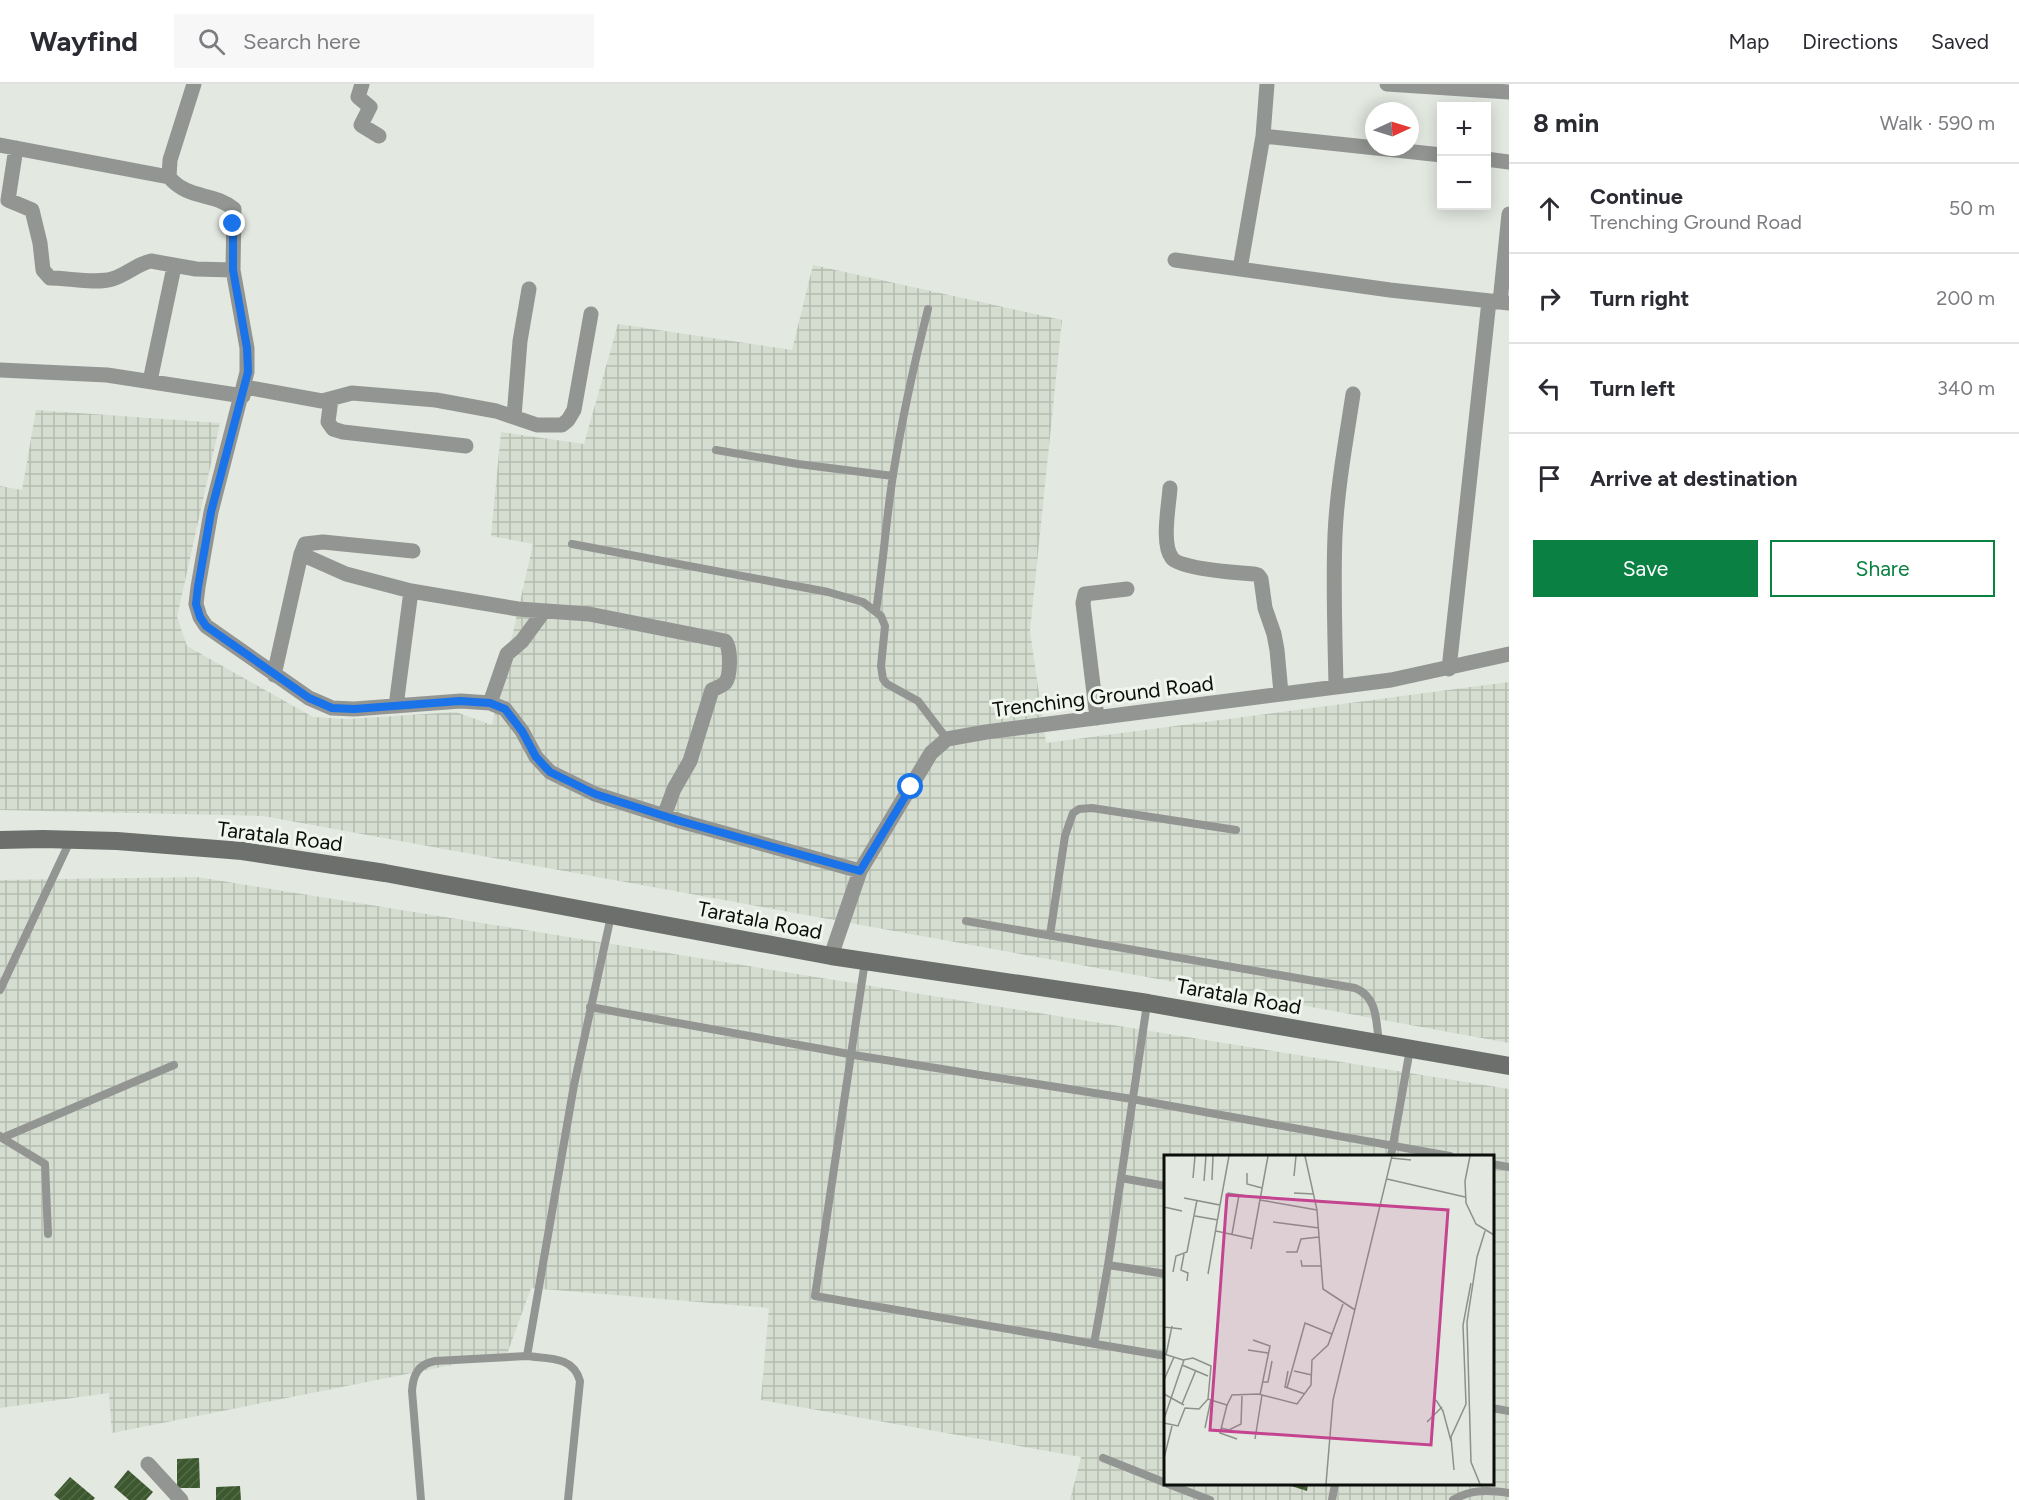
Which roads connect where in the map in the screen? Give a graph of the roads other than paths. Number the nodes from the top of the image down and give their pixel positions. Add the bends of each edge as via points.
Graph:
1 (194, 84) edge
2 (362, 84) edge
3 (1267, 84) edge
4 (1387, 84) edge
5 (1509, 92) edge
6 (379, 136) dead end
7 (1263, 136) junction
8 (0, 145) edge
9 (16, 148) junction
10 (1437, 154) edge
11 (1491, 160) edge
12 (1509, 162) edge
13 (169, 177) junction
14 (1509, 214) edge
15 (1175, 260) dead end
16 (174, 267) junction
17 (1239, 269) junction
18 (233, 270) junction
19 (529, 289) dead end
20 (1499, 302) edge
21 (928, 309) dead end
22 (591, 314) dead end
23 (0, 370) edge
24 (150, 381) junction
25 (244, 392) junction
26 (1353, 394) dead end
27 (331, 399) junction
28 (514, 417) junction
29 (466, 446) dead end
30 (716, 450) dead end
31 (893, 476) junction
32 (1170, 488) dead end
33 (572, 544) dead end
34 (413, 551) dead end
35 (301, 554) junction
36 (1127, 589) dead end
37 (411, 591) junction
38 (544, 611) junction
39 (876, 611) junction
40 (1509, 654) edge
41 (1449, 669) junction
42 (274, 675) junction
43 (1336, 686) junction
44 (1281, 693) junction
45 (490, 703) junction
46 (396, 706) junction
47 (1097, 718) junction
48 (947, 739) junction
49 (664, 816) junction
50 (1236, 830) dead end
51 (71, 839) junction
52 (0, 840) edge
53 (860, 871) junction
54 (612, 914) junction
55 (966, 921) dead end
56 (1050, 935) junction
57 (831, 956) junction
58 (865, 961) junction
59 (0, 990) edge
60 (1148, 1003) junction
61 (590, 1007) junction
62 (1380, 1044) junction
63 (1410, 1049) junction
64 (850, 1054) junction
65 (174, 1065) dead end
66 (1509, 1066) edge
67 (1132, 1099) junction
68 (1, 1137) edge
69 (1393, 1146) junction
70 (1391, 1155) edge
71 (1444, 1155) edge
72 (1494, 1164) edge
73 (1509, 1167) edge
74 (1121, 1178) junction
75 (1164, 1186) edge
76 (48, 1234) dead end
77 (1108, 1265) junction
78 (1164, 1274) edge
79 (1094, 1344) junction
80 (527, 1356) junction
81 (1164, 1356) edge
82 (1494, 1408) edge
83 (1509, 1410) edge
84 (1102, 1458) dead end
85 (148, 1464) dead end
86 (1164, 1482) edge
87 (1172, 1485) edge
88 (1335, 1485) edge
89 (1509, 1493) edge
90 (182, 1500) edge
91 (421, 1500) edge
92 (568, 1500) edge
93 (1210, 1500) edge
94 (1332, 1500) edge
95 (1453, 1500) edge

1 - 13 street via 170,160
2 - 6 street via 358,97 370,107 362,125
3 - 7 street
4 - 5 street
7 - 10 street
7 - 17 street
8 - 9 street
9 - 13 street
9 - 16 street via 8,200 32,210 42,270 50,279 110,280 151,261
11 - 12 street
13 - 18 street via 177,187 226,202 234,209
14 - 20 street
15 - 17 street
16 - 18 street
16 - 24 street
17 - 20 street
18 - 25 street via 247,348
19 - 28 street via 520,340
20 - 41 street
21 - 31 lane
22 - 28 street via 576,399 568,420 551,427
23 - 24 street via 97,374
24 - 25 street
25 - 27 street
25 - 42 street via 211,512 196,604 206,626
26 - 43 street via 1335,534
27 - 28 street via 368,393 436,400
27 - 29 street via 328,422 333,429
30 - 31 lane
31 - 39 lane
32 - 44 street via 1166,534 1173,560 1258,575 1261,579 1277,650
33 - 39 lane via 828,592 863,602
34 - 35 street via 312,542 305,544
35 - 37 street via 346,574
35 - 42 street
36 - 47 street via 1085,594
37 - 38 street
37 - 46 street
38 - 45 street via 507,654
38 - 49 street via 589,614 721,639 728,644 727,678 712,690 690,761
39 - 48 lane via 885,626 883,679 918,701
40 - 41 street, Trenching Ground Road
41 - 43 street, Trenching Ground Road
42 - 46 street via 332,708
43 - 44 street, Trenching Ground Road
44 - 47 street, Trenching Ground Road
45 - 46 street
45 - 49 street via 505,709 550,772 595,794
47 - 48 street, Trenching Ground Road
48 - 53 street via 931,753
49 - 53 street
50 - 56 lane via 1092,807 1079,809 1073,813 1065,836
51 - 52 street, Taratala Road
51 - 54 street, Taratala Road via 242,851
51 - 59 lane
53 - 57 street
54 - 57 street, Taratala Road
54 - 61 lane
55 - 56 lane
56 - 62 lane via 1355,988 1370,998
57 - 58 street, Taratala Road
58 - 60 street, Taratala Road
58 - 64 lane
60 - 62 street, Taratala Road
60 - 67 lane
61 - 64 lane
61 - 80 lane
62 - 63 street, Taratala Road
63 - 66 street, Taratala Road
63 - 69 lane
64 - 67 lane
64 - 79 lane via 815,1296
65 - 68 lane
67 - 69 lane
67 - 74 lane
68 - 76 lane via 45,1164
69 - 70 lane
69 - 71 lane
72 - 73 lane
74 - 75 lane
74 - 77 lane
77 - 78 lane
77 - 79 lane
79 - 81 lane
80 - 91 lane via 435,1361 420,1367 412,1391
80 - 92 lane via 566,1361 577,1370 580,1381
82 - 83 lane
84 - 86 lane
85 - 90 street
87 - 93 lane
88 - 94 lane
89 - 95 lane via 1486,1490

